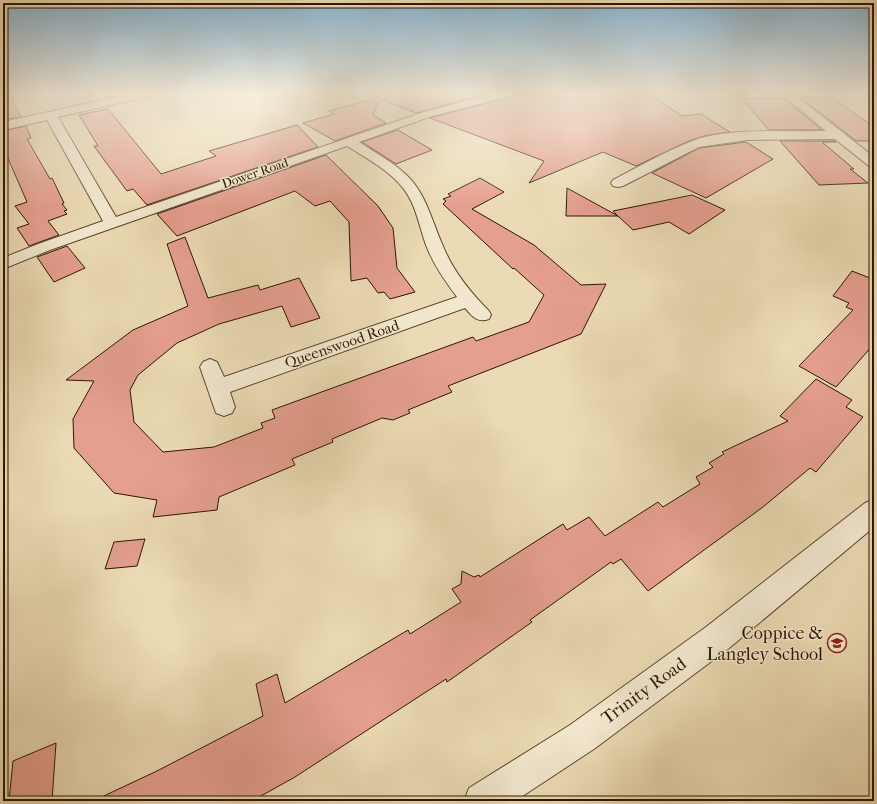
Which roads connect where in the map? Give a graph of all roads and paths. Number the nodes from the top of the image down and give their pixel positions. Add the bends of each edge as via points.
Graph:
1 (59, 131) edge
2 (379, 131) edge
3 (833, 131) edge
4 (839, 135) junction
5 (348, 141) junction
6 (874, 163) edge
7 (604, 176) dead end
8 (618, 183) junction
9 (633, 190) dead end
10 (112, 223) junction
11 (3, 264) edge
12 (468, 300) junction
13 (482, 315) dead end
14 (210, 367) dead end
15 (874, 511) edge
16 (482, 801) edge

1 - 10 street
2 - 5 street, Dower Road
3 - 4 street
4 - 6 street
4 - 8 street via 732,137 705,141
5 - 10 street, Dower Road
5 - 12 street via 394,172 408,185 438,255
7 - 8 street
8 - 9 street
10 - 11 street, Dower Road
12 - 13 street
12 - 14 street, Queenswood Road via 220,397
15 - 16 street, Trinity Road via 717,638 582,737

